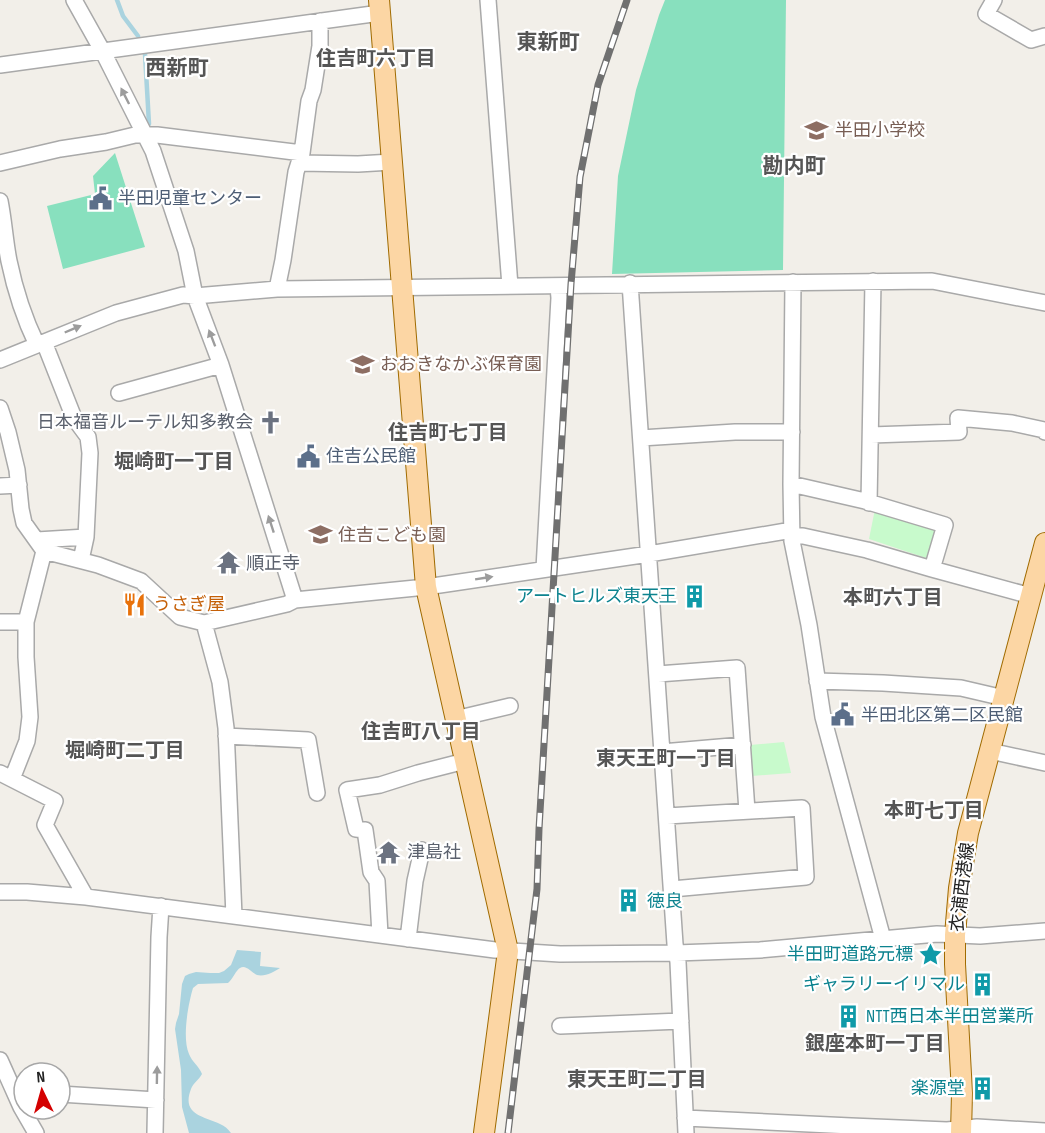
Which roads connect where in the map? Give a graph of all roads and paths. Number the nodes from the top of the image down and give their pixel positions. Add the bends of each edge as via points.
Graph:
1 (74, 0) edge
2 (488, 0) edge
3 (994, 0) edge
4 (380, 6) edge
5 (320, 21) junction
6 (1045, 36) edge
7 (103, 52) junction
8 (0, 65) edge
9 (145, 135) junction
10 (301, 158) junction
11 (393, 162) junction
12 (0, 163) edge
13 (1, 211) edge
14 (873, 281) junction
15 (793, 282) junction
16 (630, 284) junction
17 (510, 286) junction
18 (558, 286) junction
19 (277, 288) junction
20 (403, 288) junction
21 (195, 296) junction
22 (1045, 303) edge
23 (40, 344) junction
24 (0, 360) edge
25 (221, 364) junction
26 (120, 393) dead end
27 (0, 408) edge
28 (792, 432) junction
29 (1045, 432) edge
30 (871, 435) junction
31 (641, 438) junction
32 (791, 484) junction
33 (19, 485) junction
34 (0, 486) edge
35 (869, 503) junction
36 (792, 533) junction
37 (86, 537) junction
38 (1045, 543) edge
39 (40, 546) junction
40 (649, 554) junction
41 (81, 560) junction
42 (544, 569) junction
43 (932, 569) junction
44 (426, 587) junction
45 (1031, 596) junction
46 (295, 600) junction
47 (0, 622) edge
48 (26, 622) junction
49 (204, 623) junction
50 (658, 674) junction
51 (817, 681) junction
52 (1004, 698) junction
53 (510, 706) dead end
54 (455, 719) junction
55 (226, 736) junction
56 (743, 745) junction
57 (990, 751) junction
58 (662, 752) junction
59 (465, 761) junction
60 (1045, 763) edge
61 (6, 776) edge
62 (317, 793) dead end
63 (747, 811) junction
64 (667, 816) junction
65 (422, 850) dead end
66 (672, 889) junction
67 (0, 892) edge
68 (86, 897) junction
69 (160, 906) junction
70 (234, 916) junction
71 (1045, 931) edge
72 (380, 935) junction
73 (955, 935) junction
74 (408, 939) junction
75 (883, 939) junction
76 (508, 951) junction
77 (676, 953) junction
78 (681, 1021) junction
79 (560, 1026) dead end
80 (1, 1068) edge
81 (72, 1095) edge
82 (156, 1100) junction
83 (686, 1126) edge
84 (849, 1130) edge
85 (961, 1131) edge
86 (1045, 1131) edge
87 (36, 1133) edge
88 (155, 1133) edge
89 (484, 1133) edge

1 - 7 street
2 - 17 street
3 - 6 street via 986,14 1031,40
4 - 5 street
4 - 11 main road
5 - 7 street
5 - 10 street via 320,46
7 - 8 street
9 -> 7 street
9 - 10 street
9 - 12 street
9 - 21 street via 186,251
10 - 11 street via 358,164
10 - 19 street
11 - 20 main road
13 - 23 street via 16,291 26,321
14 - 15 street
14 - 22 street via 932,281
14 - 30 street
15 - 16 street
15 - 28 street
16 - 18 street
16 - 31 street
17 - 18 street
17 - 20 street
18 - 42 street
19 - 20 street
19 - 21 street
20 - 44 main road
23 -> 21 street via 116,313 183,295
25 -> 21 street
23 - 24 street
23 - 37 street via 74,418 88,437
25 - 26 street
46 -> 25 street
27 - 33 street
28 - 31 street
28 - 32 street
29 - 30 street via 1012,423 958,418 959,432
30 - 35 street
31 - 40 street
32 - 35 street
32 - 36 street
33 - 34 street
33 - 39 street via 24,523
35 - 43 street via 945,525
36 - 40 street
36 - 43 street
36 - 51 street
37 - 39 street
37 - 41 street
38 - 45 main road, 衣浦西港線
39 - 41 street
39 - 48 street
40 - 42 street
40 - 50 street
41 - 49 street via 141,581 180,617
44 -> 42 street
43 - 45 street
44 - 46 street
44 - 54 main road
45 - 52 main road, 衣浦西港線
46 - 49 street
47 - 48 street
48 - 61 street via 30,717 27,741
49 - 55 street via 220,682
50 - 56 street via 737,668
50 - 58 street
51 - 52 street via 961,688
51 - 75 street via 823,717
52 - 57 main road, 衣浦西港線
53 - 54 street
54 - 59 main road
55 - 62 street via 308,740
55 - 70 street
56 - 58 street
56 - 63 street
57 - 60 street
57 - 73 main road, 衣浦西港線 via 968,833
58 - 64 street
59 - 72 street via 380,785 347,790 356,829 365,830 371,872 377,881
59 - 76 main road
61 - 68 street via 55,801 45,825
63 - 64 street
63 - 66 street via 802,808 806,877
64 - 66 street
65 - 74 street
66 - 77 street
67 - 68 street
68 - 69 street
69 - 70 street
82 -> 69 street
70 - 72 street
71 - 73 street
72 - 74 street
73 - 75 street
73 - 85 main road, 衣浦西港線
74 - 76 street
75 - 77 street
76 - 77 street
76 - 89 main road
77 - 78 street
78 - 79 street
78 - 83 street
80 - 87 street
81 - 82 street
82 - 88 street
83 - 84 street via 839,1125
84 - 85 street
85 - 86 street via 977,1127

